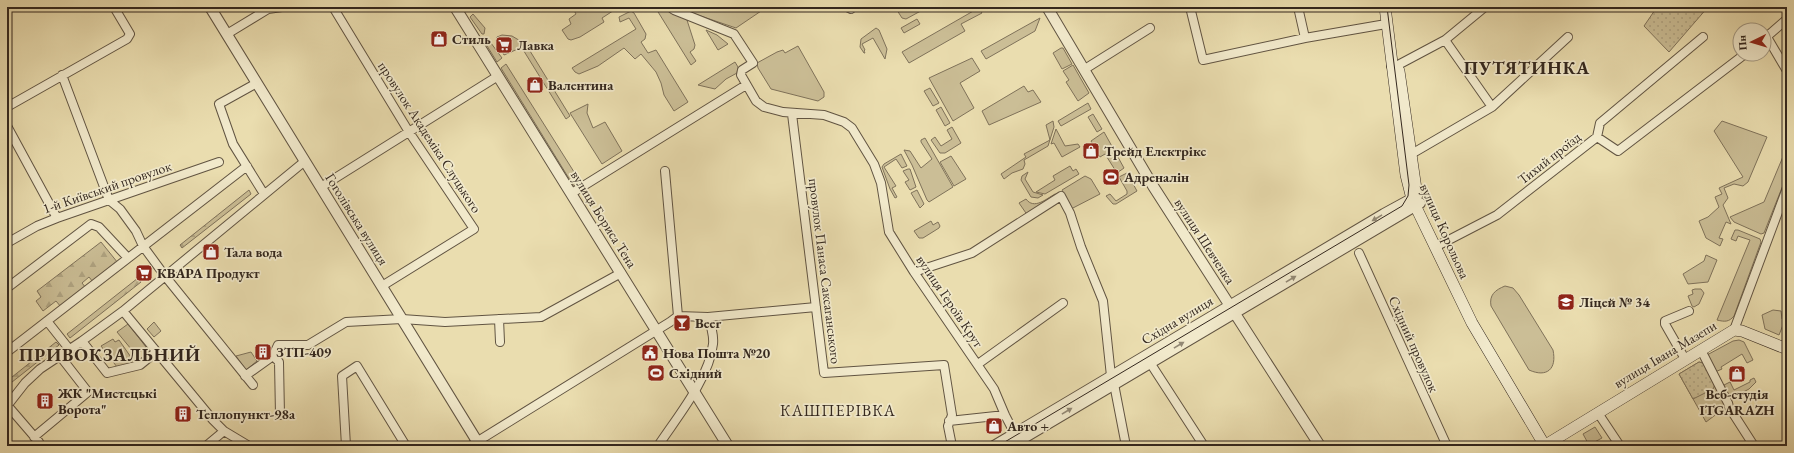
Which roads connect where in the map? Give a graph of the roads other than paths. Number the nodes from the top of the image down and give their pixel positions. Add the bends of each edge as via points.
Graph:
1 (114, 7) edge
2 (210, 7) edge
3 (282, 7) edge
4 (333, 7) edge
5 (455, 7) edge
6 (670, 7) edge
7 (1048, 7) edge
8 (1190, 7) edge
9 (1298, 7) edge
10 (1385, 7) edge
11 (1392, 7) edge
12 (1486, 7) edge
13 (268, 8) edge
14 (1787, 19) edge
15 (1386, 24) junction
16 (1150, 28) dead end
17 (1772, 32) edge
18 (227, 34) junction
19 (1568, 37) dead end
20 (1703, 37) dead end
21 (1305, 38) junction
22 (1445, 40) junction
23 (1772, 48) edge
24 (1735, 62) edge
25 (1395, 66) junction
26 (1085, 68) junction
27 (1787, 71) edge
28 (62, 75) junction
29 (498, 76) junction
30 (257, 83) junction
31 (746, 85) junction
32 (7, 107) edge
33 (1492, 107) junction
34 (792, 114) junction
35 (7, 126) edge
36 (409, 132) junction
37 (1597, 137) junction
38 (1407, 156) junction
39 (304, 161) junction
40 (219, 162) dead end
41 (247, 166) junction
42 (665, 171) dead end
43 (321, 187) junction
44 (1787, 188) edge
45 (572, 193) junction
46 (264, 194) junction
47 (109, 200) junction
48 (1416, 201) junction
49 (56, 218) junction
50 (7, 243) edge
51 (1439, 245) junction
52 (143, 246) junction
53 (1358, 253) dead end
54 (128, 258) junction
55 (621, 272) junction
56 (914, 272) junction
57 (165, 276) junction
58 (382, 286) junction
59 (7, 288) edge
60 (1063, 303) dead end
61 (816, 307) junction
62 (1232, 309) junction
63 (123, 311) junction
64 (1688, 311) dead end
65 (678, 316) junction
66 (708, 317) junction
67 (402, 319) junction
68 (499, 319) junction
69 (47, 321) junction
70 (656, 330) junction
71 (1734, 330) junction
72 (82, 342) junction
73 (500, 342) dead end
74 (1787, 349) edge
75 (70, 350) junction
76 (1701, 350) junction
77 (7, 352) edge
78 (156, 352) junction
79 (60, 356) junction
80 (273, 356) junction
81 (1147, 359) junction
82 (1685, 359) junction
83 (978, 364) junction
84 (245, 376) junction
85 (1112, 380) junction
86 (253, 385) dead end
87 (694, 391) junction
88 (7, 406) edge
89 (1598, 413) junction
90 (280, 415) dead end
91 (1004, 415) junction
92 (949, 421) junction
93 (224, 431) junction
94 (1016, 442) edge
95 (37, 443) edge
96 (476, 445) edge
97 (1546, 445) edge
98 (206, 446) edge
99 (248, 446) edge
100 (346, 446) edge
101 (406, 446) edge
102 (658, 446) edge
103 (728, 446) edge
104 (952, 446) edge
105 (994, 446) edge
106 (1126, 446) edge
107 (1204, 446) edge
108 (1320, 446) edge
109 (1447, 446) edge
110 (1620, 446) edge
111 (1754, 446) edge

1 - 28 street via 130,34 129,37
2 - 18 street, Гоголівська вулиця
3 - 13 street
4 - 36 street, провулок Академіка Слуцького
5 - 29 street, вулиця Бориса Тена
6 - 31 street via 734,34 753,63 741,72
7 - 26 street, вулиця Шевченка
8 - 21 street via 1204,60
9 - 21 street
10 - 15 main road, вулиця Корольова
11 - 25 main road, вулиця Корольова
12 - 22 street
13 - 18 street
14 - 17 street
15 - 21 street
15 - 25 main road, вулиця Корольова
16 - 26 street
18 - 30 street, Гоголівська вулиця
19 - 33 street
20 - 37 street via 1600,123
22 - 25 street
22 - 33 street
23 - 27 street
24 - 37 street, Тихий проїзд via 1618,151
25 - 38 main road, вулиця Корольова
26 - 62 street, вулиця Шевченка via 1153,186
28 - 32 street
28 - 47 street
29 - 36 street
29 - 45 street, вулиця Бориса Тена
30 - 39 street, Гоголівська вулиця
30 - 41 street via 219,104 233,144
31 - 34 street, вулиця Героїв Крут via 759,104
31 - 45 street
33 - 38 street
34 - 56 street, вулиця Героїв Крут via 824,115 844,122 852,128 874,164 881,182 889,232
34 - 61 street, провулок Панаса Саксаганського
35 - 49 street
36 - 43 street
36 - 58 street, провулок Академіка Слуцького via 474,228
37 - 51 street, Тихий проїзд via 1497,215
38 - 48 main road, вулиця Корольова
39 - 43 street, Гоголівська вулиця
39 - 46 street
40 - 47 street, 1-й Київський провулок
41 - 46 street
41 - 52 street
42 - 65 street
43 - 58 street, Гоголівська вулиця
44 - 71 street, вулиця Івана Мазепи
45 - 55 street, вулиця Бориса Тена
46 - 57 street
47 - 49 street, 1-й Київський провулок
47 - 52 street via 120,209
48 - 51 main road, вулиця Корольова
48 - 62 street, Східна вулиця
48 - 97 main road, вулиця Корольова via 1472,323
49 - 50 street, 1-й Київський провулок
51 - 97 main road, вулиця Корольова via 1477,322
52 - 54 street
52 - 57 street
53 - 109 street, Східний провулок
54 - 59 street via 99,226 91,224
54 - 69 street
55 - 68 street via 541,317
55 - 70 street, вулиця Бориса Тена
56 - 83 street, вулиця Героїв Крут
56 - 85 street via 972,253 1061,196 1070,213 1103,301
57 - 63 street
57 - 84 street
58 - 67 street, Гоголівська вулиця
60 - 83 street
61 - 66 street
61 - 92 street, провулок Панаса Саксаганського via 824,373 944,365 952,415
62 - 81 street, Східна вулиця
62 - 108 street, вулиця Шевченка
63 - 72 street
63 - 78 street
64 - 82 street via 1665,321
65 - 66 street
65 - 70 street
66 - 87 street via 712,327 713,343 710,357
67 - 68 street via 445,322
67 - 80 street via 346,322 308,345 278,345
67 - 96 street, Гоголівська вулиця
68 - 73 street
69 - 75 street
69 - 77 street
70 - 87 street, вулиця Бориса Тена
70 - 96 street
71 - 74 main road
71 - 76 main road, вулиця Івана Мазепи
72 - 75 street
72 - 78 street via 107,373 140,365
75 - 79 street
76 - 82 main road, вулиця Івана Мазепи
76 - 111 street via 1728,407
78 - 93 street
79 - 88 street via 32,376
79 - 95 street via 88,392
80 - 84 street
80 - 90 street via 279,362
81 - 85 street, Східна вулиця
81 - 107 street
82 - 89 main road, вулиця Івана Мазепи
83 - 91 street, вулиця Героїв Крут via 994,389
84 - 86 street
85 - 94 street, Східна вулиця
85 - 106 street
87 - 102 street
87 - 103 street, вулиця Бориса Тена
88 - 95 street
89 - 97 main road, вулиця Івана Мазепи
89 - 110 street
91 - 92 street
91 - 94 street, вулиця Героїв Крут
92 - 104 street, провулок Панаса Саксаганського
93 - 98 street
93 - 99 street
94 - 105 street, Східна вулиця
100 - 101 street via 342,376 357,366

